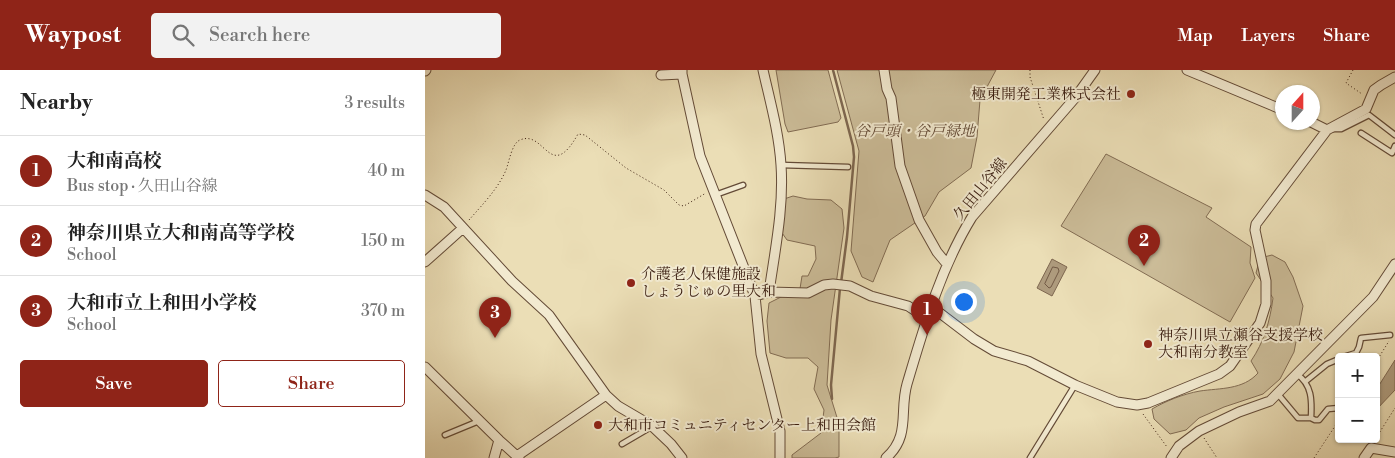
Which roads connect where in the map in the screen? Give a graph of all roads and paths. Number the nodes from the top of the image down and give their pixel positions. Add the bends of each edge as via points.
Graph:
1 (763, 70) edge
2 (884, 70) edge
3 (1030, 70) edge
4 (1095, 70) edge
5 (1187, 70) edge
6 (1353, 70) edge
7 (682, 72) edge
8 (661, 75) dead end
9 (1395, 77) edge
10 (1369, 99) junction
11 (1275, 107) edge
12 (1320, 126) edge
13 (1047, 130) junction
14 (1327, 130) junction
15 (1361, 133) dead end
16 (1395, 135) edge
17 (1395, 146) edge
18 (781, 165) junction
19 (848, 167) dead end
20 (743, 185) dead end
21 (714, 192) junction
22 (425, 195) edge
23 (463, 228) junction
24 (425, 262) edge
25 (947, 264) junction
26 (1395, 264) edge
27 (769, 292) junction
28 (755, 296) junction
29 (932, 307) junction
30 (928, 319) junction
31 (1390, 335) dead end
32 (1389, 342) dead end
33 (1356, 353) edge
34 (1380, 356) edge
35 (1335, 361) edge
36 (425, 366) edge
37 (1296, 374) junction
38 (1306, 381) junction
39 (1075, 385) junction
40 (1277, 393) junction
41 (606, 395) junction
42 (1335, 408) edge
43 (1395, 408) edge
44 (1311, 418) junction
45 (1148, 420) dead end
46 (479, 421) junction
47 (652, 426) junction
48 (1335, 426) edge
49 (1199, 431) junction
50 (1380, 432) edge
51 (445, 436) dead end
52 (499, 440) junction
53 (622, 444) dead end
54 (1395, 452) edge
55 (1172, 456) edge
56 (518, 457) edge
57 (889, 457) edge
58 (494, 458) edge
59 (682, 458) edge
60 (780, 458) edge
61 (1030, 458) edge
62 (1217, 458) edge
63 (1314, 458) edge
64 (1364, 458) edge

1 - 18 street
2 - 25 street via 900,166 919,220
3 - 13 path
4 - 13 street, 久田山谷線
5 - 11 street
6 - 10 path via 1346,83
7 - 8 street
7 - 21 street via 700,156
9 - 10 street via 1381,84
10 - 14 street via 1366,109
12 - 14 street
13 - 25 street, 久田山谷線 via 972,217
14 - 16 lane via 1341,129 1369,115
14 - 39 street via 1256,224 1266,281 1266,304 1260,323 1230,366 1206,381 1137,405 1117,402
15 - 17 lane via 1392,153
18 - 19 lane
18 - 27 street
20 - 21 lane
21 - 23 path via 684,206 679,205 585,135 578,134 572,145 557,156 551,155 536,141 522,139 516,142 505,173 488,199
21 - 28 street
22 - 23 street via 444,207
23 - 24 street
23 - 41 street via 549,315
25 - 29 street, 久田山谷線
26 - 37 street via 1373,297
27 - 28 street
27 - 30 street via 807,293 824,285 850,286 871,296 908,306
28 - 60 street via 761,354 780,430
29 - 30 street, 久田山谷線
29 - 39 street via 994,351 1029,361
30 - 57 street, 久田山谷線 via 906,387 903,431
31 - 33 lane via 1361,338
32 - 34 path
35 - 38 lane
36 - 46 street
37 - 38 lane
37 - 40 street
38 - 44 lane via 1312,402
39 - 61 lane
40 - 44 lane via 1298,418
40 - 49 street via 1270,401
41 - 47 street
41 - 56 street
42 - 44 lane via 1328,409 1319,420
43 - 50 path
45 - 55 path
46 - 51 lane
46 - 52 street
47 - 53 lane
47 - 59 street
48 - 63 path
49 - 55 street via 1179,446
49 - 62 path
52 - 56 street
52 - 58 street
54 - 64 street via 1371,448

